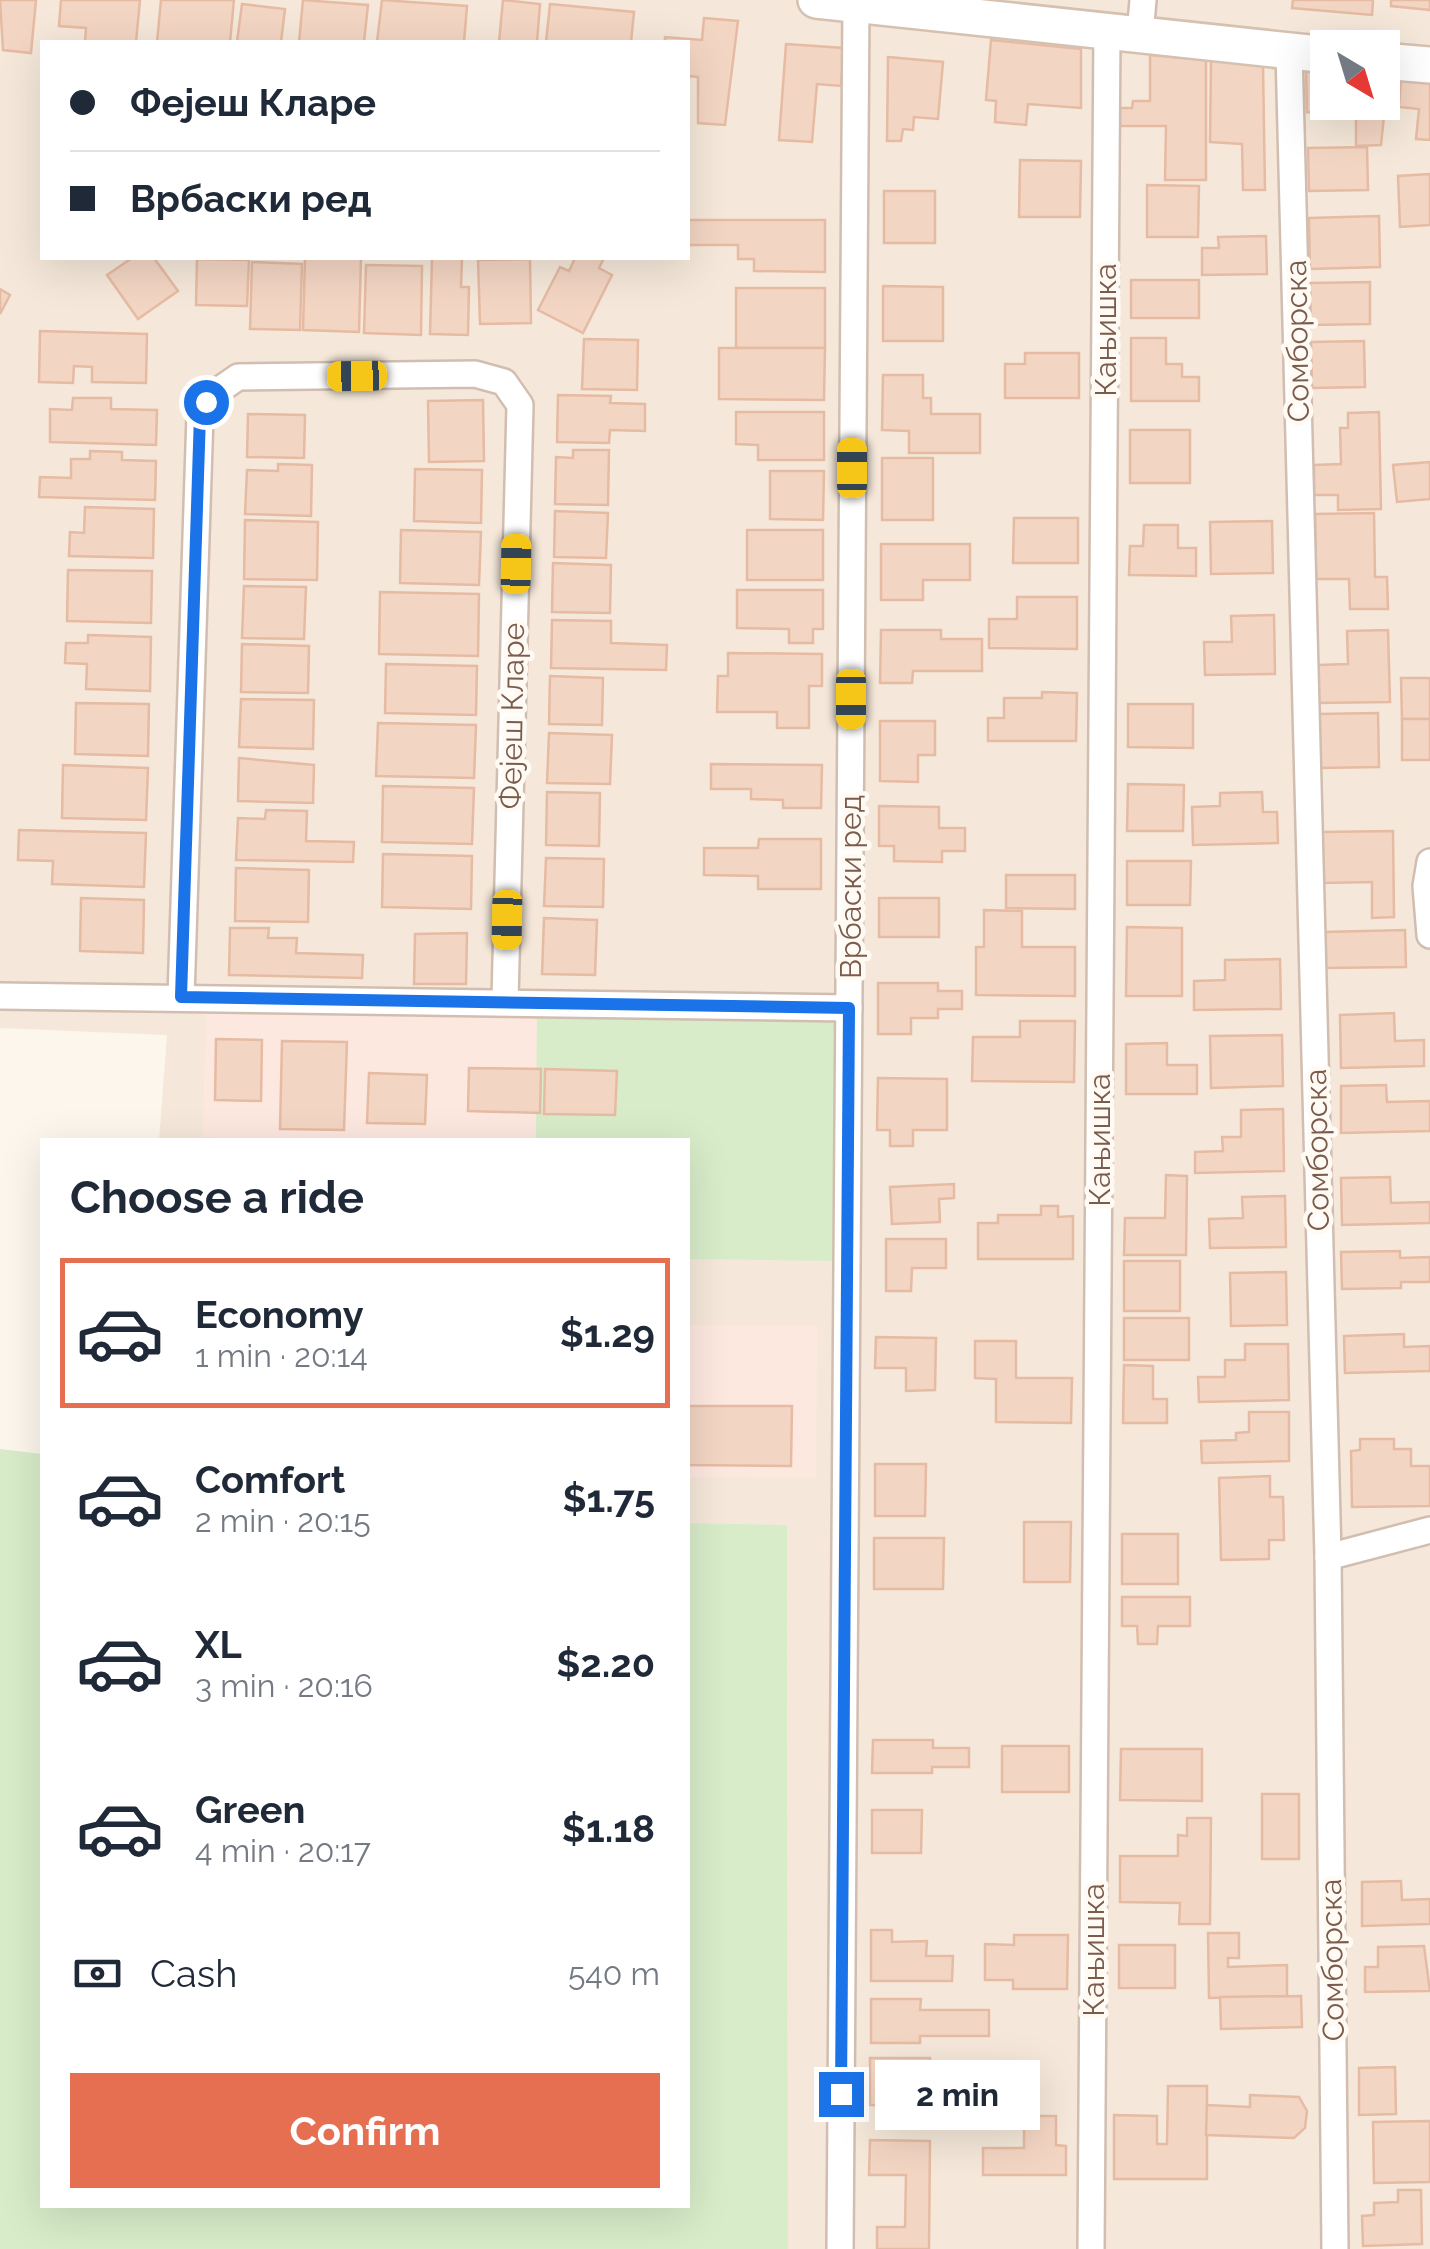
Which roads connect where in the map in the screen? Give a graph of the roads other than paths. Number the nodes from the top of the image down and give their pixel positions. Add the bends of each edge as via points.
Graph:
1 (816, 0) edge
2 (856, 4) junction
3 (1130, 22) edge
4 (1289, 52) junction
5 (1310, 54) edge
6 (1400, 62) edge
7 (1430, 65) edge
8 (1430, 862) edge
9 (1430, 935) edge
10 (0, 996) edge
11 (181, 997) junction
12 (505, 1000) junction
13 (849, 1008) junction
14 (1430, 1530) edge
15 (1328, 1557) junction
16 (840, 2249) edge
17 (1091, 2249) edge
18 (1335, 2249) edge

1 - 2 street
2 - 3 street
2 - 13 street, Врбаски ред
3 - 4 street
3 - 17 street, Кањишка
4 - 5 street
4 - 15 street, Сомборска
6 - 7 street
8 - 9 street
10 - 11 street
11 - 12 street
11 - 12 street, Фејеш Кларе via 200,415 206,402 238,377 475,374 504,382 520,405
12 - 13 street
13 - 16 street, Врбаски ред
14 - 15 street
15 - 18 street, Сомборска

